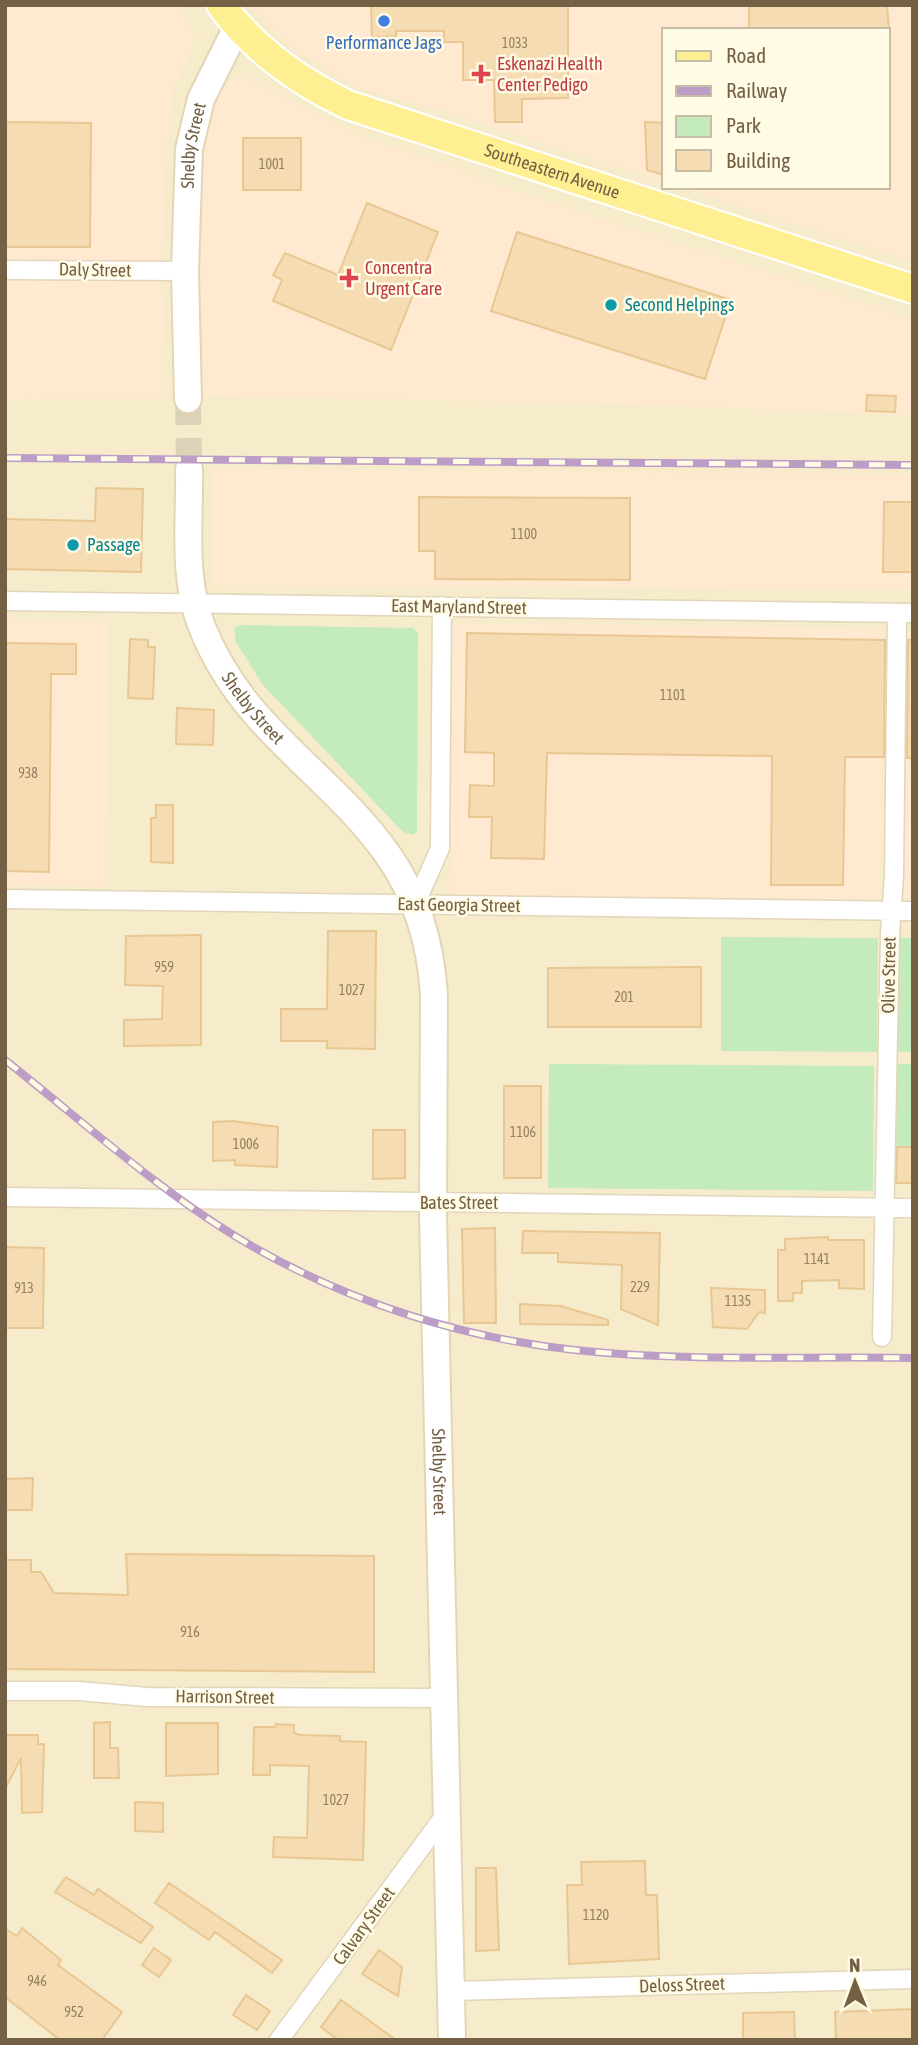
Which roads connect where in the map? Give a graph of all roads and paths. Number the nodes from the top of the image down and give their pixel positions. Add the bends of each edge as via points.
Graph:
1 (229, 16) edge
2 (5, 270) edge
3 (185, 271) junction
4 (913, 289) edge
5 (188, 399) tunnel mouth
6 (189, 469) tunnel mouth
7 (5, 600) edge
8 (195, 602) junction
9 (442, 606) junction
10 (905, 613) edge
11 (5, 899) edge
12 (415, 905) junction
13 (890, 910) junction
14 (913, 911) edge
15 (5, 1197) edge
16 (433, 1202) junction
17 (885, 1208) junction
18 (913, 1209) edge
19 (882, 1337) dead end
20 (5, 1690) edge
21 (444, 1698) junction
22 (448, 1811) junction
23 (913, 1979) edge
24 (451, 1991) junction
25 (279, 2040) edge
26 (452, 2040) edge

1 - 3 main road, Shelby Street via 191,130
1 - 4 main road, Southeastern Avenue via 253,44 285,69 361,110
2 - 3 street, Daly Street
3 - 5 main road, Shelby Street
6 - 8 main road, Shelby Street via 190,576
7 - 8 street, East Maryland Street
8 - 9 street, East Maryland Street
8 - 12 main road, Shelby Street via 234,690 264,728 368,830 389,856
9 - 10 street, East Maryland Street
9 - 12 street via 440,848
10 - 13 street, Olive Street
11 - 12 street, East Georgia Street
12 - 13 street, East Georgia Street
12 - 16 main road, Shelby Street via 429,951 434,995
13 - 14 street, East Georgia Street
13 - 17 street, Olive Street
15 - 16 street, Bates Street
16 - 17 street, Bates Street
16 - 21 main road, Shelby Street
17 - 18 street, Bates Street
17 - 19 street, Olive Street
20 - 21 street, Harrison Street via 147,1697
21 - 22 main road, Shelby Street
22 - 24 main road, Shelby Street
22 - 25 street, Calvary Street
23 - 24 street, Deloss Street
24 - 26 main road, Shelby Street

